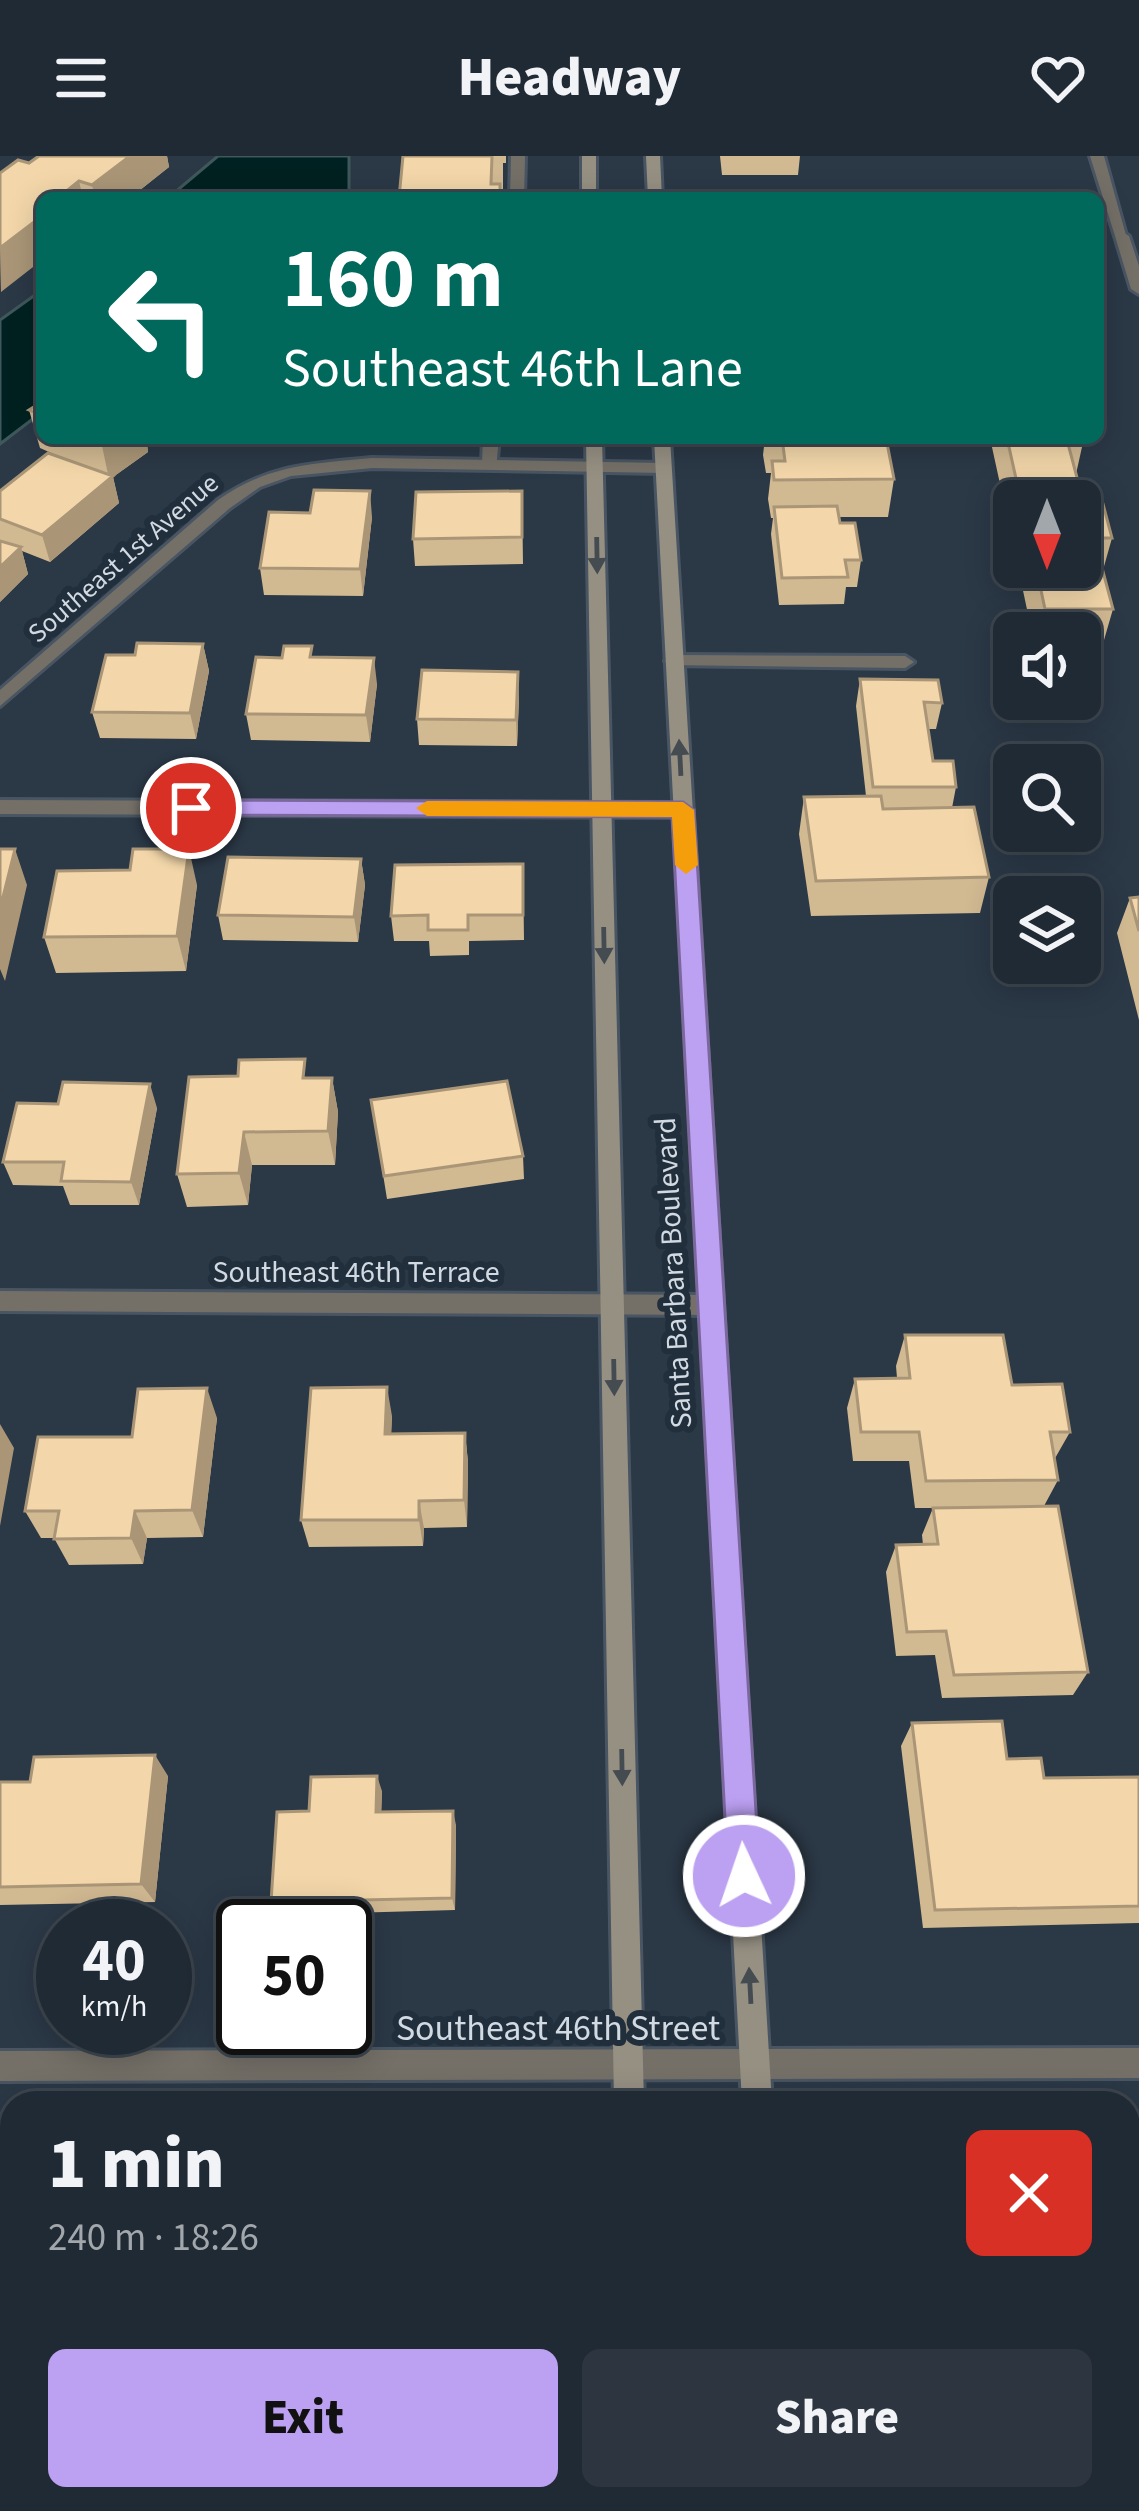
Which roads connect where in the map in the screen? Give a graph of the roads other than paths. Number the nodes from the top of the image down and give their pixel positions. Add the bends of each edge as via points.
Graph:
1 (518, 156) edge
2 (589, 156) edge
3 (652, 156) edge
4 (1097, 156) edge
5 (517, 192) edge
6 (590, 192) edge
7 (655, 192) edge
8 (1130, 236) edge
9 (1139, 289) edge
10 (491, 444) edge
11 (594, 444) edge
12 (662, 444) edge
13 (490, 464) junction
14 (595, 466) junction
15 (663, 468) junction
16 (674, 661) junction
17 (905, 662) dead end
18 (0, 700) edge
19 (0, 807) edge
20 (601, 809) junction
21 (683, 810) junction
22 (0, 1301) edge
23 (612, 1302) junction
24 (711, 1304) junction
25 (1139, 2063) edge
26 (629, 2065) junction
27 (0, 2066) edge
28 (755, 2066) junction
29 (629, 2091) edge
30 (756, 2091) edge

1 - 5 street
2 - 6 main road
3 - 7 main road
4 - 8 street
8 - 9 street
10 - 13 street
11 - 14 main road, Santa Barbara Boulevard
12 - 15 main road, Santa Barbara Boulevard
13 - 14 street
13 - 18 street, Southeast 1st Avenue via 372,463 290,470 254,484
14 - 15 street
14 -> 20 main road, Santa Barbara Boulevard
15 - 16 main road, Santa Barbara Boulevard
16 - 17 street
21 -> 16 main road, Santa Barbara Boulevard
19 - 20 street
20 - 21 street
20 -> 23 main road, Santa Barbara Boulevard
21 - 24 main road, Santa Barbara Boulevard
22 - 23 street, Southeast 46th Terrace
23 - 24 street, Southeast 46th Terrace
23 -> 26 main road, Santa Barbara Boulevard
28 -> 24 main road, Santa Barbara Boulevard
25 - 28 street, Southeast 46th Street
26 - 27 street, Southeast 46th Street
26 - 28 street, Southeast 46th Street
26 - 29 main road, Santa Barbara Boulevard
28 - 30 main road, Santa Barbara Boulevard

